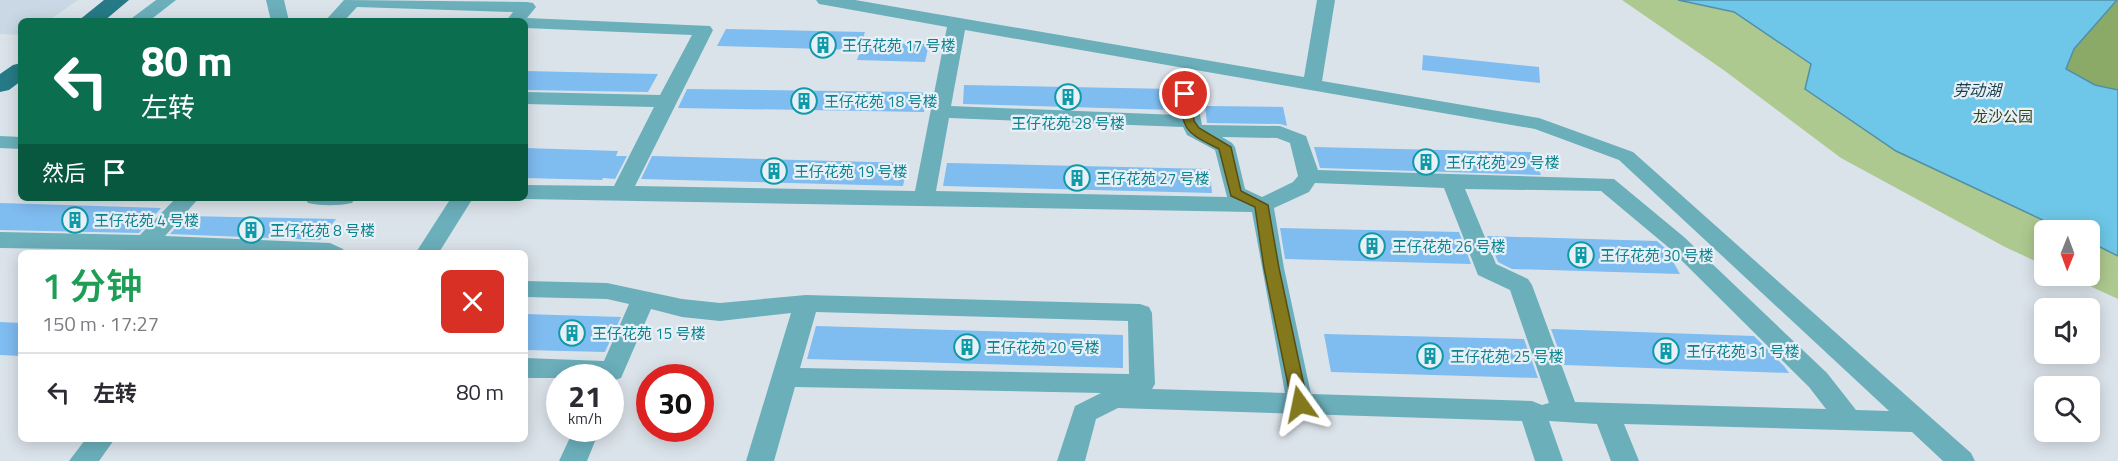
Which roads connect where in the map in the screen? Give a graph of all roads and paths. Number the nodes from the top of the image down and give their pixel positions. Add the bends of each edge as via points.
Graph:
1 (118, 0) edge
2 (167, 0) edge
3 (275, 0) edge
4 (825, 0) edge
5 (1326, 0) edge
6 (93, 18) edge
7 (141, 18) edge
8 (279, 18) edge
9 (337, 18) edge
10 (518, 18) edge
11 (528, 23) edge
12 (957, 23) junction
13 (18, 72) edge
14 (0, 85) edge
15 (1312, 85) junction
16 (1185, 94) dead end
17 (528, 98) edge
18 (667, 101) junction
19 (940, 112) junction
20 (1191, 126) junction
21 (0, 142) edge
22 (18, 142) edge
23 (1309, 176) junction
24 (1452, 182) junction
25 (528, 192) edge
26 (621, 193) junction
27 (924, 198) junction
28 (185, 201) edge
29 (460, 201) edge
30 (1262, 205) junction
31 (0, 240) edge
32 (141, 248) edge
33 (206, 250) edge
34 (429, 250) edge
35 (528, 289) edge
36 (643, 300) junction
37 (806, 303) junction
38 (614, 364) edge
39 (528, 368) edge
40 (546, 369) edge
41 (785, 377) junction
42 (1142, 384) junction
43 (1115, 398) junction
44 (1300, 404) junction
45 (1532, 411) junction
46 (1565, 412) junction
47 (1606, 413) junction
48 (1850, 421) junction
49 (1919, 422) junction
50 (98, 442) edge
51 (581, 442) edge
52 (82, 461) edge
53 (573, 461) edge
54 (760, 461) edge
55 (1071, 461) edge
56 (1549, 461) edge
57 (1625, 461) edge
58 (1961, 461) edge

1 - 6 main road
2 - 7 street
3 - 8 street
4 - 12 street
5 - 15 street
9 - 10 street via 352,2 527,8
11 - 18 street via 704,30
12 - 15 street
12 - 19 street
13 - 14 main road
15 - 49 street via 1539,124 1626,156
16 - 20 street
17 - 18 street
18 - 26 street
19 - 20 street
19 - 27 street
20 - 23 street via 1281,132 1299,140
20 - 30 street via 1225,147 1235,193
21 - 22 street
23 - 24 street
23 - 30 street via 1301,187
24 - 46 street via 1486,269 1520,285
24 - 48 street via 1606,184 1676,242 1810,372
25 - 26 street
26 - 27 street
27 - 30 street
28 - 32 street
29 - 34 street
30 - 44 street
31 - 32 street
32 - 33 street
35 - 36 street via 607,291
36 - 37 street via 720,312
36 - 38 street
37 - 41 street
37 - 42 street via 1140,313
39 - 40 street
41 - 42 street
41 - 54 street
42 - 43 street
43 - 44 street
43 - 55 street via 1084,413
44 - 45 street
45 - 46 street
45 - 56 street
46 - 47 street
47 - 48 street
47 - 57 street
48 - 49 street
49 - 58 street
50 - 52 street
51 - 53 street

